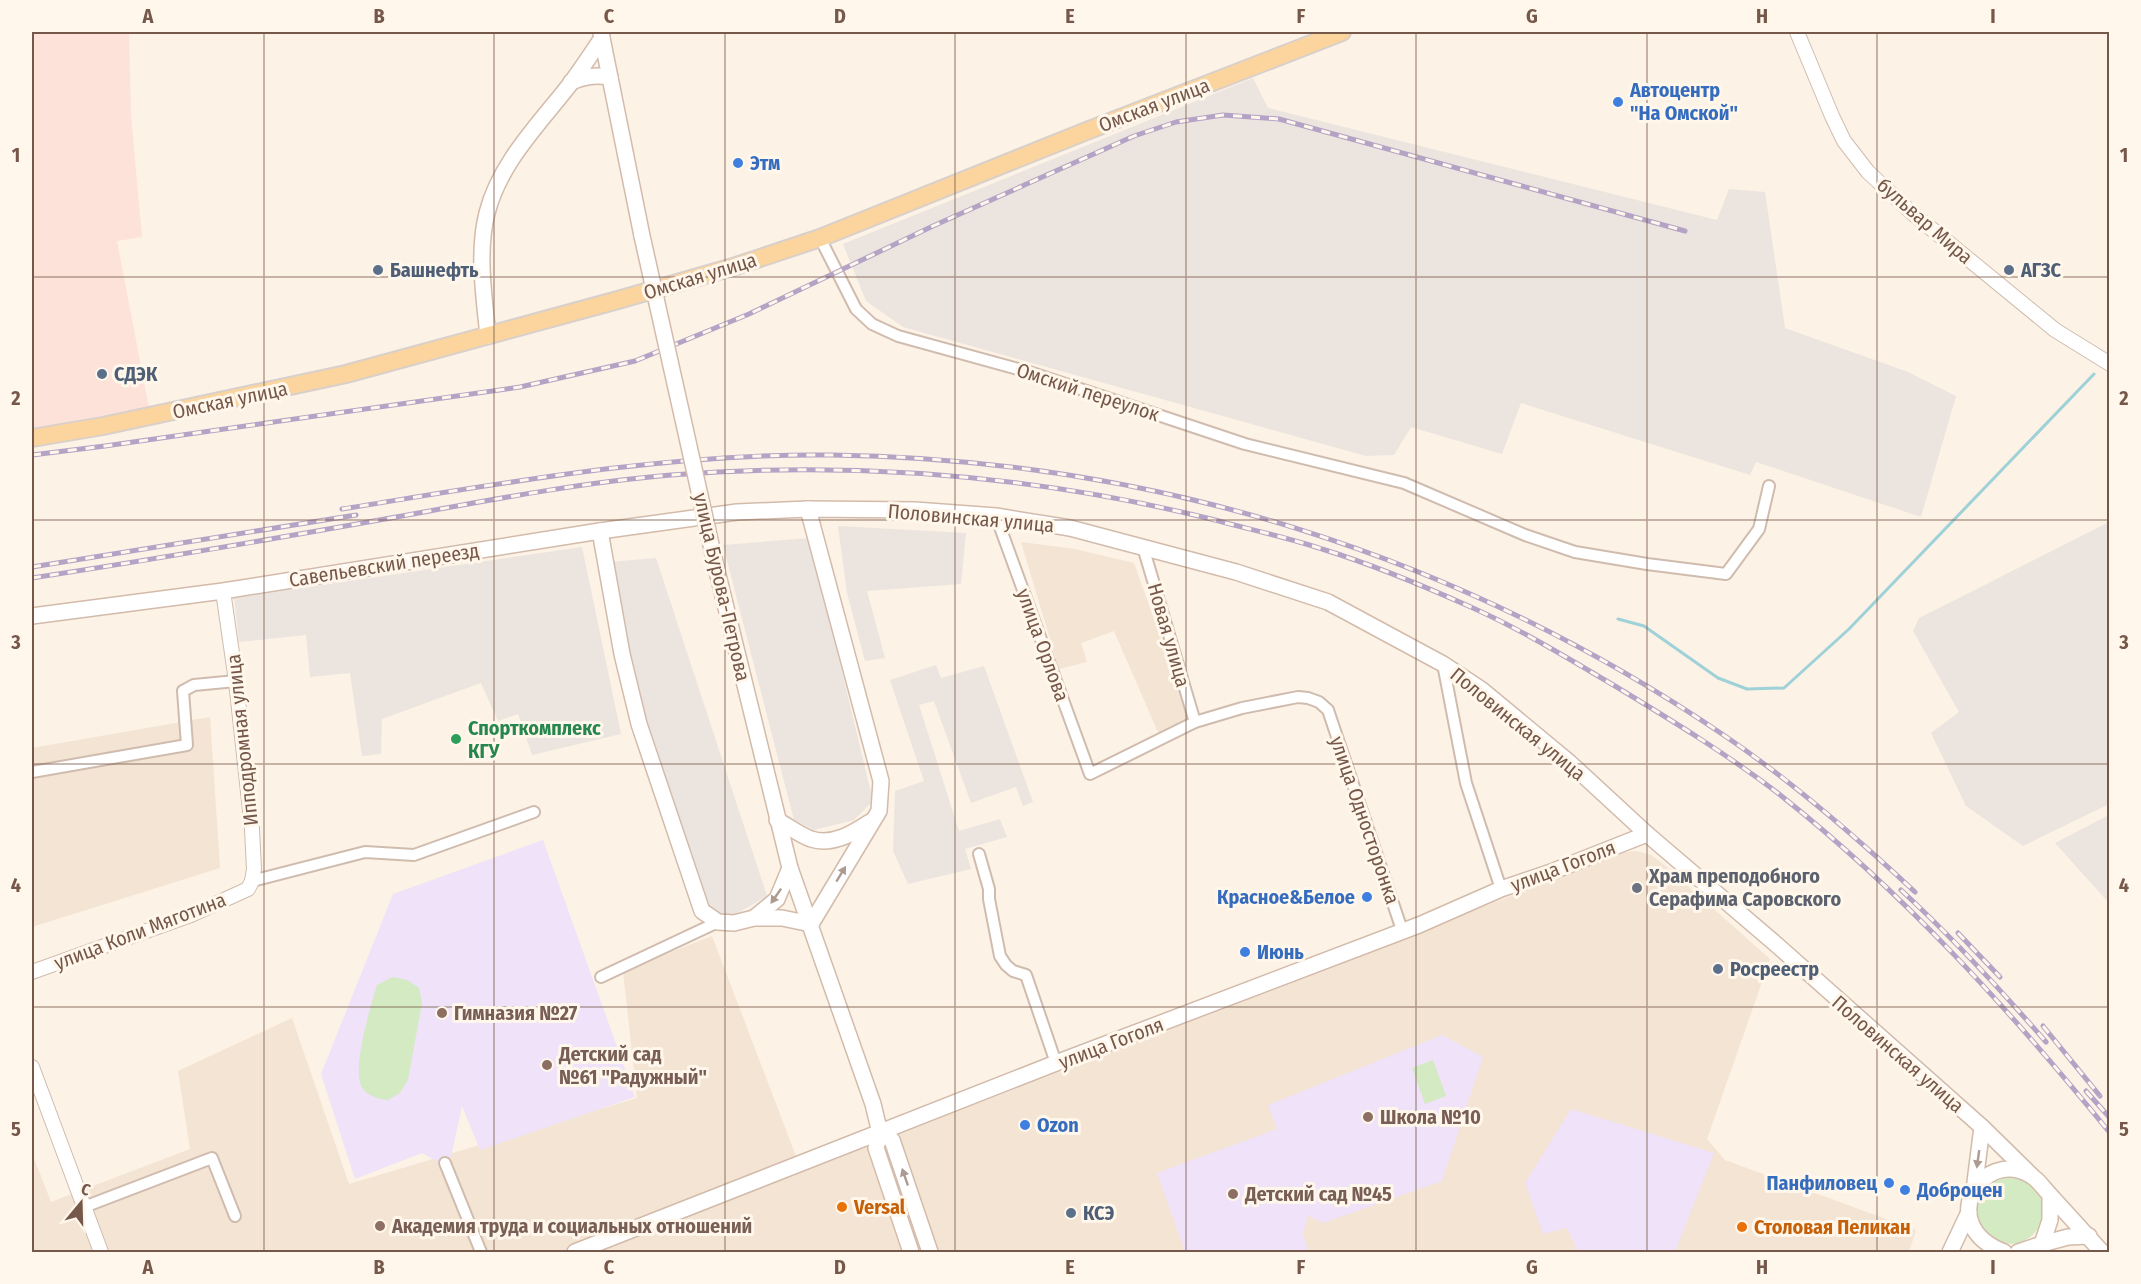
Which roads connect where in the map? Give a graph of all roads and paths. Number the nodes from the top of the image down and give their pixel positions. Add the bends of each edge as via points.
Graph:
1 (1342, 32) edge
2 (1797, 32) edge
3 (602, 35) edge
4 (610, 77) junction
5 (571, 82) junction
6 (820, 238) junction
7 (488, 336) junction
8 (2109, 364) edge
9 (32, 438) edge
10 (1769, 486) dead end
11 (808, 509) junction
12 (737, 512) joint
13 (996, 516) junction
14 (600, 531) junction
15 (1143, 547) junction
16 (223, 591) junction
17 (32, 616) edge
18 (1443, 664) junction
19 (236, 681) junction
20 (1195, 722) junction
21 (32, 772) edge
22 (534, 812) dead end
23 (777, 820) junction
24 (873, 821) junction
25 (1647, 834) junction
26 (979, 854) dead end
27 (790, 867) junction
28 (250, 885) junction
29 (1501, 890) junction
30 (753, 918) junction
31 (718, 922) junction
32 (811, 924) junction
33 (1402, 930) junction
34 (32, 972) edge
35 (601, 977) dead end
36 (1056, 1064) junction
37 (32, 1067) edge
38 (1982, 1127) junction
39 (880, 1133) junction
40 (445, 1163) dead end
41 (2032, 1176) junction
42 (1974, 1190) junction
43 (2050, 1195) junction
44 (84, 1207) junction
45 (1969, 1212) junction
46 (235, 1216) dead end
47 (2089, 1236) junction
48 (2042, 1244) junction
49 (101, 1252) edge
50 (481, 1252) edge
51 (575, 1252) edge
52 (911, 1252) edge
53 (930, 1252) edge
54 (1950, 1252) edge
55 (2004, 1252) edge
56 (2019, 1252) edge
57 (2102, 1252) edge

1 - 6 main road, Омская улица
2 - 8 street, бульвар Мира via 1844,141 1868,172 2055,330
3 - 4 main road, улица Бурова-Петрова
3 - 5 main road
4 - 5 main road via 598,75
4 - 23 main road, улица Бурова-Петрова, bridge via 716,567
5 - 7 main road via 502,176 486,215 483,292
6 - 7 main road, Омская улица
6 - 10 street, Омский переулок via 856,309 872,324 898,336 1029,372 1245,444 1404,483 1575,552 1726,574 1759,529
7 - 9 main road, Омская улица via 305,384
11 - 12 main road, Половинская улица
11 - 13 main road, Половинская улица
11 - 24 main road via 880,781 879,812
12 - 14 main road, Савельевский переезд
13 - 15 main road, Половинская улица via 1070,528
13 - 20 street, улица Орлова via 1090,774
14 - 16 main road, Савельевский переезд
14 - 31 main road via 622,654 640,726 702,911
15 - 18 main road, Половинская улица via 1328,602
15 - 20 street, Новая улица
16 - 17 main road, Савельевский переезд
16 - 19 street, Ипподромная улица
18 - 25 main road, Половинская улица via 1491,697
18 - 29 street via 1466,783
19 - 21 street via 194,685 183,692 187,745
19 - 28 street, Ипподромная улица via 252,829 254,869
20 - 33 street, улица Односторонка via 1298,697 1319,702 1328,710
22 - 28 street, улица Коли Мяготина via 414,855 365,852
23 - 24 main road via 811,839 829,840 848,836
23 - 27 main road, улица Бурова-Петрова
32 -> 24 main road
25 - 29 main road, улица Гоголя
25 - 38 main road, Половинская улица
26 - 36 street via 1000,956 1006,965 1026,975
27 -> 30 main road via 777,899
27 - 32 main road, улица Бурова-Петрова
28 - 34 street, улица Коли Мяготина via 191,915
29 - 33 main road, улица Гоголя
30 - 31 main road
30 - 32 main road
31 - 35 street
32 - 39 main road, улица Бурова-Петрова
33 - 36 main road, улица Гоголя
36 - 39 main road, улица Гоголя
37 - 44 street
38 - 41 main road, Половинская улица
38 -> 42 main road
39 - 51 main road, улица Гоголя
39 - 52 main road, улица Бурова-Петрова via 876,1148
53 -> 39 main road, улица Бурова-Петрова via 892,1140
40 - 50 street
41 - 42 main road via 2018,1170 1997,1171
41 - 43 main road, Половинская улица
42 - 45 main road
43 - 47 main road
43 - 48 main road via 2050,1220
44 - 46 street via 212,1158
44 - 49 street
45 - 54 main road
45 - 55 main road via 1975,1232 1983,1242
47 - 48 main road
47 - 57 main road
48 - 56 main road

